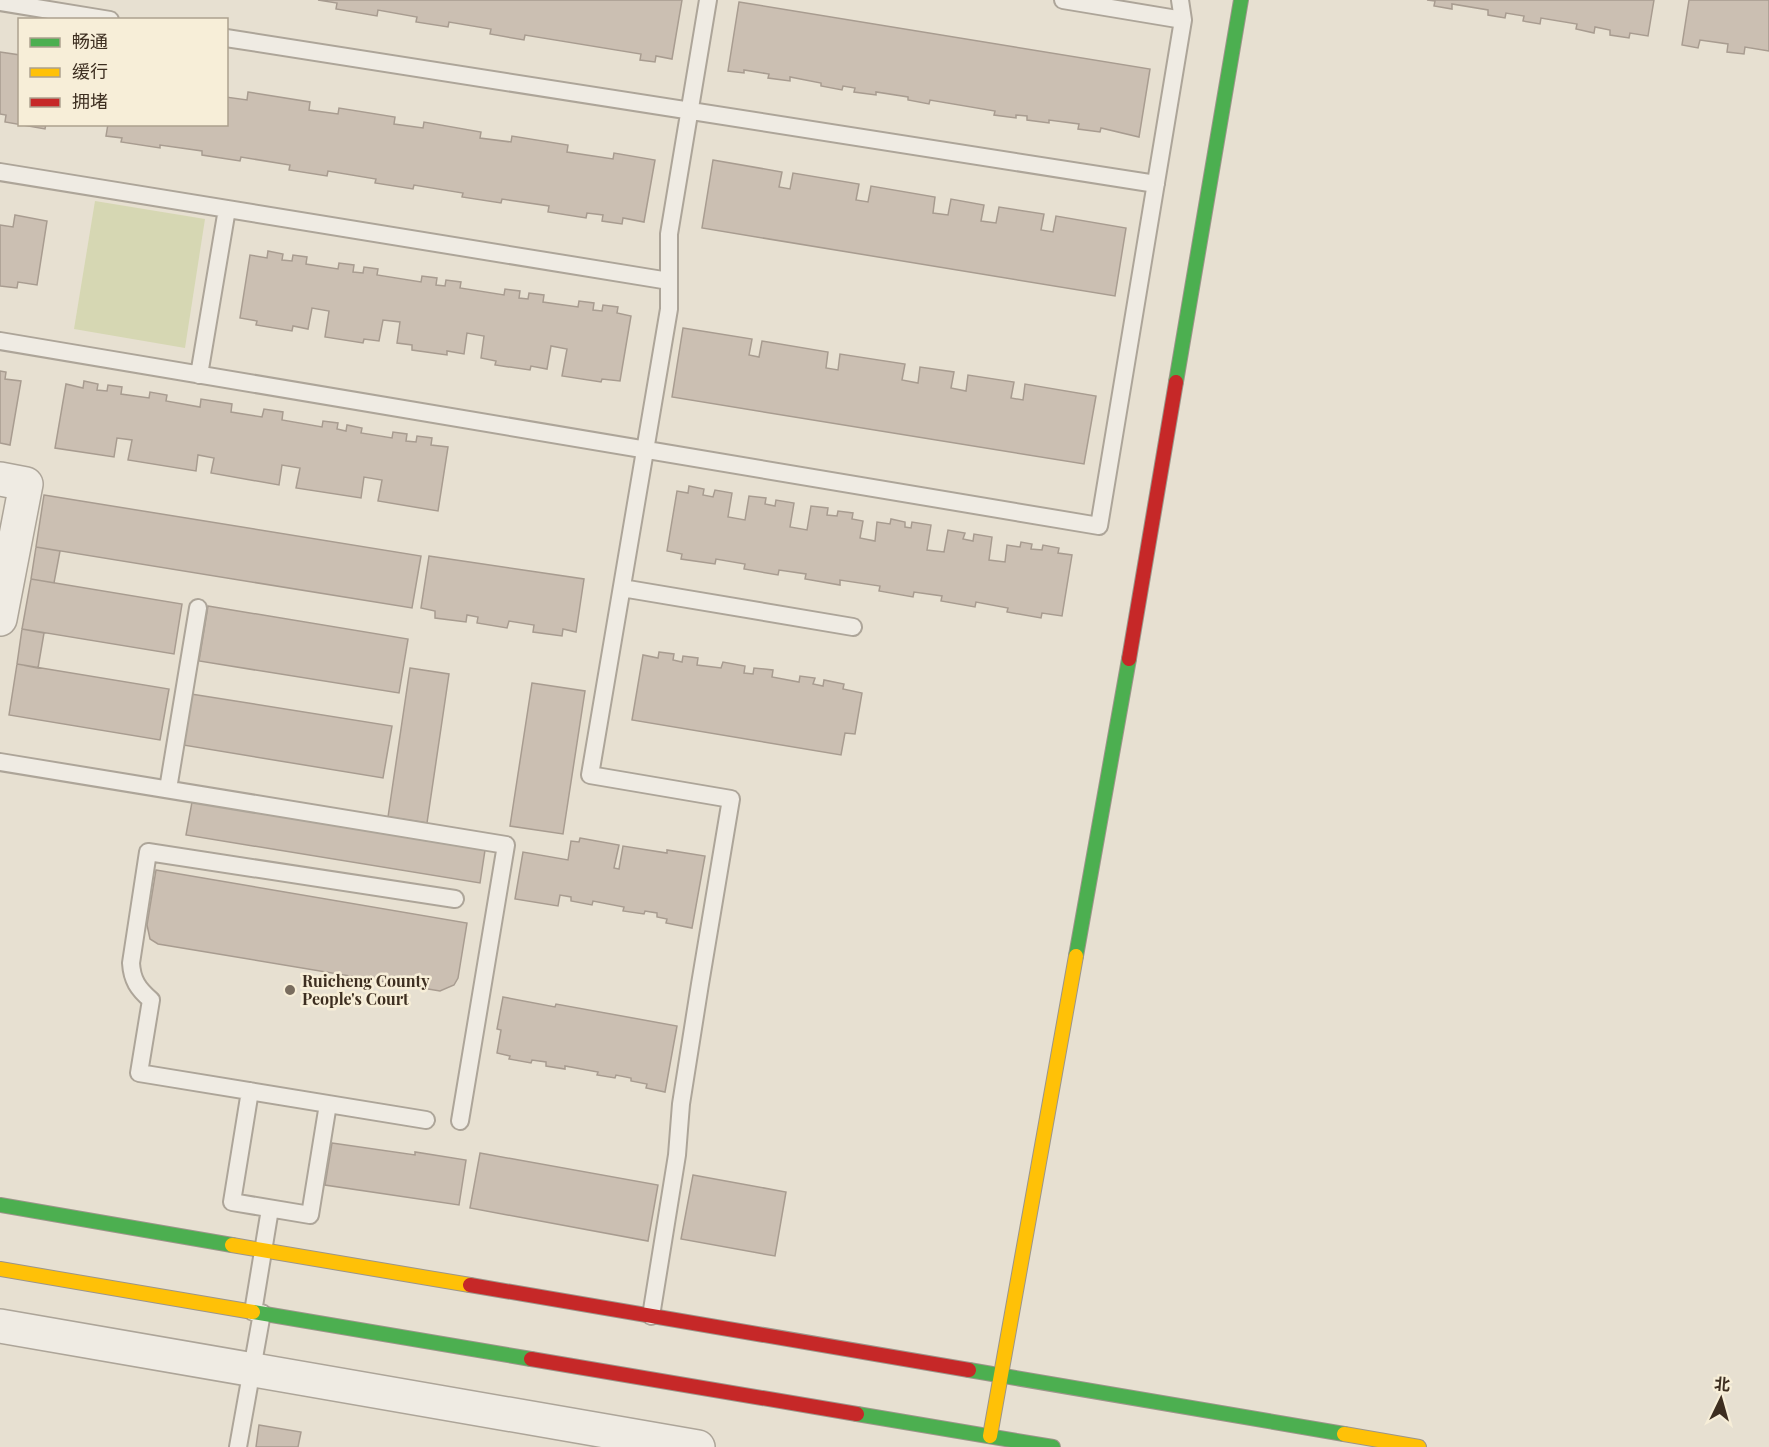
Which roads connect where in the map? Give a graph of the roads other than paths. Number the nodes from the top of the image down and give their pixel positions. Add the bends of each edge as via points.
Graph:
1 (708, 0) edge
2 (1063, 0) edge
3 (1180, 0) edge
4 (1241, 0) edge
5 (0, 2) edge
6 (98, 18) edge
7 (1183, 20) junction
8 (228, 38) edge
9 (689, 111) junction
10 (0, 172) edge
11 (1156, 184) junction
12 (226, 209) junction
13 (669, 281) junction
14 (0, 341) edge
15 (199, 375) junction
16 (645, 450) junction
17 (13, 482) edge
18 (621, 588) junction
19 (198, 608) dead end
20 (0, 619) edge
21 (853, 627) dead end
22 (0, 762) edge
23 (168, 789) junction
24 (454, 899) dead end
25 (250, 1091) junction
26 (328, 1104) junction
27 (426, 1120) dead end
28 (460, 1120) dead end
29 (0, 1205) edge
30 (270, 1209) junction
31 (263, 1250) junction
32 (0, 1269) edge
33 (257, 1313) junction
34 (651, 1316) junction
35 (0, 1326) edge
36 (252, 1370) junction
37 (1001, 1376) junction
38 (1003, 1441) edge
39 (238, 1447) edge
40 (698, 1447) edge
41 (1053, 1447) edge
42 (1419, 1447) edge

1 - 9 lane
2 - 7 lane
3 - 7 lane
4 - 37 street
5 - 6 lane
7 - 11 lane
8 - 9 lane
9 - 11 lane
9 - 13 lane via 669,234
10 - 12 lane
11 - 16 lane via 1099,526
12 - 13 lane
12 - 15 lane
13 - 16 lane via 669,309
14 - 15 lane
15 - 16 lane
16 - 18 lane
17 - 20 street
18 - 21 lane
18 - 34 lane via 590,775 731,799
19 - 23 lane
22 - 23 lane
23 - 28 lane via 506,845
24 - 25 lane via 148,852 131,963 133,980 151,1000 139,1073
25 - 26 lane
25 - 30 lane via 232,1202
26 - 27 lane
26 - 30 lane via 310,1215
29 - 31 street
30 - 31 lane
31 - 33 lane
31 - 34 street
32 - 33 street
33 - 36 lane
33 - 38 street
34 - 37 street
35 - 36 street
36 - 39 lane
36 - 40 street
37 - 38 street
37 - 42 street
38 - 41 street

